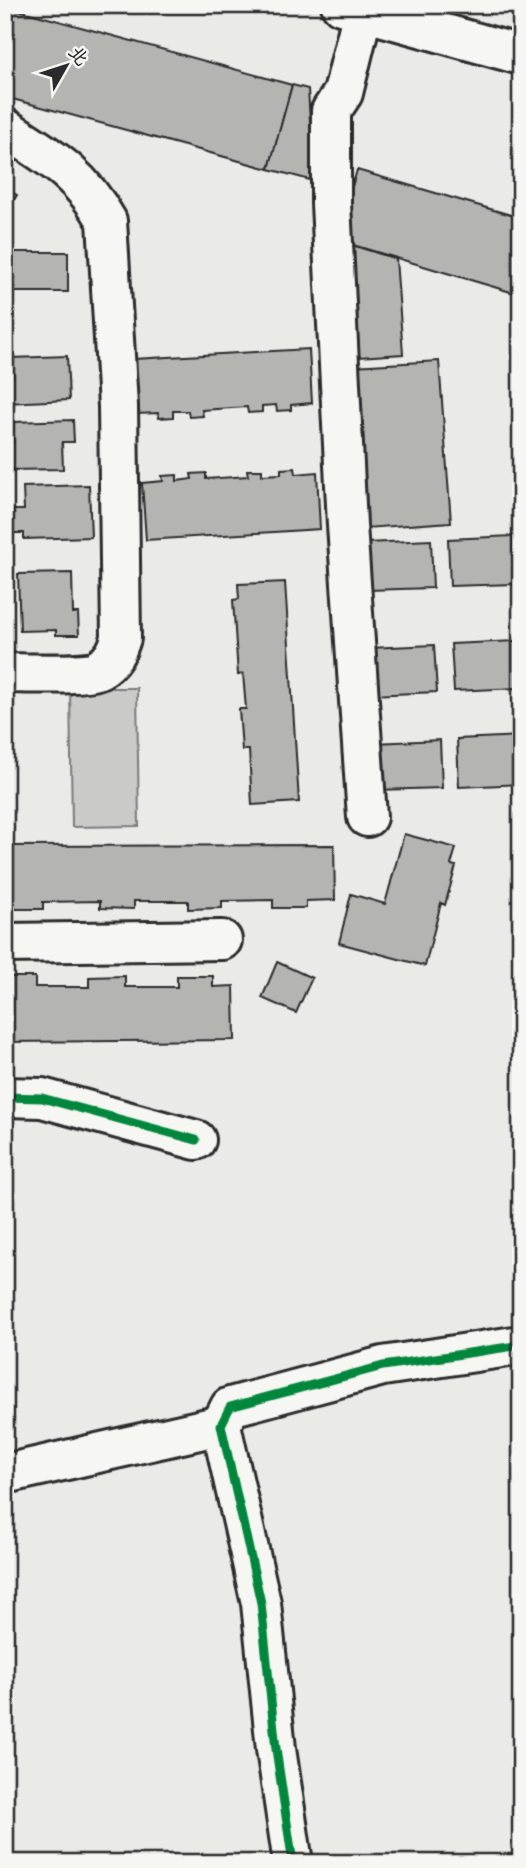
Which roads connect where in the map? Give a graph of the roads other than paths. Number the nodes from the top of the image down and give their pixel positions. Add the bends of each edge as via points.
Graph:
1 (352, 8) edge
2 (521, 55) edge
3 (5, 128) edge
4 (5, 673) edge
5 (367, 817) dead end
6 (222, 940) dead end
7 (5, 943) edge
8 (5, 1097) edge
9 (196, 1140) dead end
10 (521, 1345) edge
11 (221, 1425) junction
12 (5, 1474) edge
13 (293, 1863) edge

1 - 2 street
1 - 5 street via 344,93 331,111 331,203 346,525
3 - 4 street via 69,170 107,221 118,406 121,638 110,661 97,671
6 - 7 street
8 - 9 street via 42,1098
10 - 11 street via 383,1366 230,1407
11 - 12 street
11 - 13 street via 261,1604

